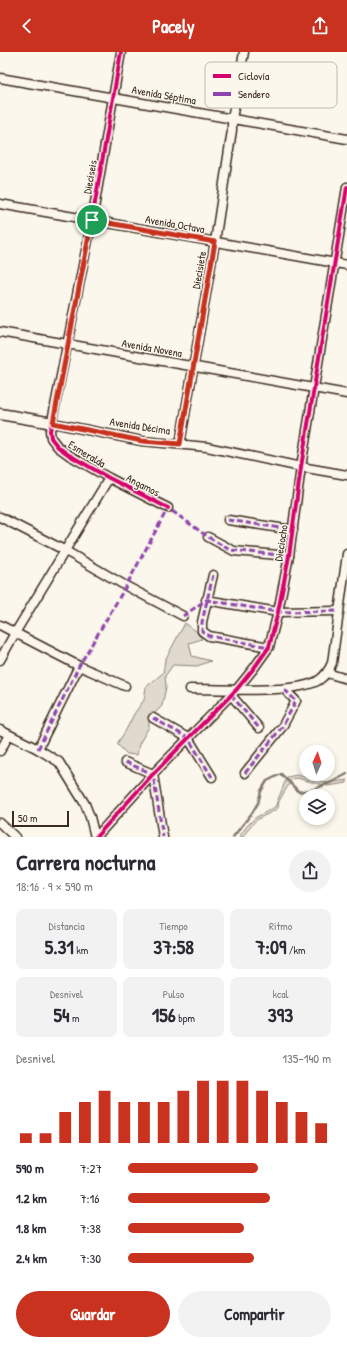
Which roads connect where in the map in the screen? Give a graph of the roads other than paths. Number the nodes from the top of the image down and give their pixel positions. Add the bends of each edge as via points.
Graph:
1 (121, 52) edge
2 (244, 52) edge
3 (242, 62) edge
4 (0, 78) edge
5 (113, 98) junction
6 (234, 108) edge
7 (232, 119) junction
8 (347, 139) edge
9 (347, 187) edge
10 (0, 204) edge
11 (92, 220) junction
12 (215, 242) junction
13 (334, 263) junction
14 (347, 265) edge
15 (0, 332) edge
16 (68, 344) junction
17 (193, 367) junction
18 (314, 388) junction
19 (347, 394) edge
20 (0, 414) edge
21 (53, 423) junction
22 (180, 444) junction
23 (301, 467) junction
24 (347, 474) edge
25 (109, 478) junction
26 (168, 508) dead end
27 (0, 517) edge
28 (228, 520) dead end
29 (293, 530) junction
30 (208, 537) dead end
31 (64, 550) junction
32 (347, 554) edge
33 (289, 556) junction
34 (213, 575) dead end
35 (206, 600) junction
36 (338, 611) junction
37 (278, 612) junction
38 (183, 616) dead end
39 (0, 625) edge
40 (15, 633) junction
41 (269, 647) junction
42 (0, 660) edge
43 (79, 666) junction
44 (327, 673) junction
45 (347, 679) edge
46 (125, 686) dead end
47 (284, 688) junction
48 (190, 689) dead end
49 (237, 689) junction
50 (231, 695) junction
51 (153, 718) dead end
52 (259, 728) dead end
53 (0, 730) edge
54 (9, 735) junction
55 (188, 738) junction
56 (38, 749) junction
57 (0, 751) edge
58 (125, 762) dead end
59 (245, 773) dead end
60 (153, 774) junction
61 (212, 777) dead end
62 (0, 822) edge
63 (15, 837) edge
64 (96, 837) edge
65 (163, 837) edge

1 - 5 street, Dieciseis
2 - 3 street, Diecisiete
4 - 5 street, Avenida Séptima
5 - 7 street, Avenida Séptima
5 - 11 street, Dieciseis
6 - 7 street, Diecisiete
7 - 8 street, Avenida Séptima
7 - 12 street, Diecisiete
9 - 13 street, Dieciocho
10 - 11 street, Avenida Octava
11 - 12 street, Avenida Octava
11 - 16 street, Dieciseis
12 - 13 street, Avenida Octava
12 - 17 street, Diecisiete
13 - 14 street, Avenida Octava
13 - 18 street, Dieciocho
15 - 16 street, Avenida Novena
16 - 17 street, Avenida Novena
16 - 21 street, Dieciseis
17 - 18 street, Avenida Novena
17 - 22 street, Diecisiete
18 - 19 street, Avenida Novena
18 - 23 street, Dieciocho
20 - 21 street, Avenida Décima
21 - 22 street, Avenida Décima via 142,441
21 - 25 street, Esmeralda via 50,431 58,447
22 - 23 street, Avenida Décima via 207,447
23 - 24 street, Avenida Décima
23 - 29 street, Dieciocho
25 - 26 street, Angamos
25 - 31 street, Esmeralda
27 - 31 street
28 - 29 street
29 - 33 street, Dieciocho
30 - 33 street via 234,550
31 - 38 street
31 - 40 street, Esmeralda
32 - 36 street
33 - 37 street, Dieciocho
34 - 35 street
35 - 37 street
35 - 41 street via 202,622 202,631 206,634
36 - 37 street
36 - 44 street via 332,663
37 - 41 street, Dieciocho
39 - 40 street
40 - 42 street, Esmeralda
40 - 43 street
41 - 49 street, Dieciocho
43 - 46 street
43 - 56 street
44 - 45 street
44 - 47 street via 318,681 302,687
47 - 49 street
47 - 59 street via 296,701 282,727
48 - 49 street
49 - 50 street, Dieciocho
50 - 52 street
50 - 55 street, Dieciocho
51 - 55 street
53 - 54 street
54 - 56 street
54 - 57 street
55 - 60 street, Dieciocho
55 - 61 street
56 - 64 street via 59,762 85,804
58 - 60 street
60 - 64 street, Dieciocho
60 - 65 street
62 - 63 street

